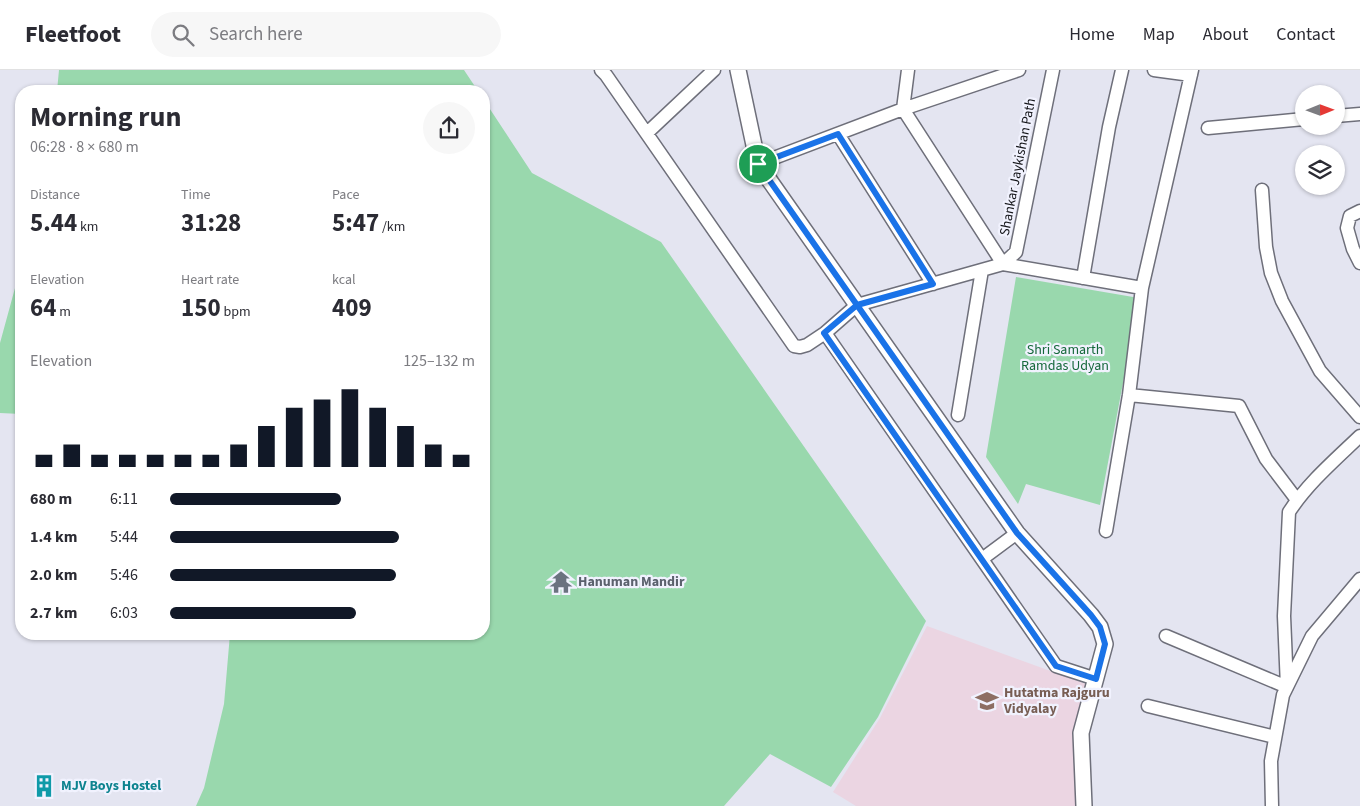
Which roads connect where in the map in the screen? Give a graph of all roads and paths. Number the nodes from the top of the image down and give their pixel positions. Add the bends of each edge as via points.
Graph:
1 (714, 70) edge
2 (738, 70) edge
3 (908, 70) edge
4 (1019, 70) edge
5 (1053, 70) edge
6 (1122, 70) edge
7 (1154, 70) edge
8 (606, 72) edge
9 (1192, 72) edge
10 (904, 109) junction
11 (1360, 114) edge
12 (1345, 115) edge
13 (1295, 120) edge
14 (1208, 128) dead end
15 (647, 133) junction
16 (838, 134) junction
17 (758, 164) junction
18 (1262, 190) dead end
19 (1360, 211) edge
20 (1360, 263) edge
21 (1003, 264) junction
22 (982, 270) junction
23 (1083, 278) junction
24 (933, 284) junction
25 (1142, 288) junction
26 (857, 305) junction
27 (824, 333) junction
28 (1128, 395) junction
29 (958, 415) dead end
30 (1360, 417) edge
31 (1360, 436) edge
32 (1297, 500) junction
33 (1106, 531) dead end
34 (1017, 533) junction
35 (982, 559) junction
36 (1360, 579) edge
37 (1166, 636) dead end
38 (1096, 679) junction
39 (1287, 687) junction
40 (1148, 706) dead end
41 (1275, 737) junction
42 (1084, 806) edge
43 (1272, 806) edge

1 - 15 street
2 - 17 street
3 - 10 street
4 - 10 street
5 - 21 street, Shankar Jaykishan Path via 1016,252
6 - 23 street
7 - 9 street
8 - 15 street
9 - 25 street
10 - 16 street
10 - 21 street
11 - 12 street
13 - 14 street
15 - 27 street via 794,346 807,345
16 - 17 street
16 - 24 street
17 - 26 street
18 - 30 street via 1266,247 1282,301 1320,371
19 - 20 street via 1350,216 1347,228
21 - 22 street
21 - 23 street
22 - 24 street
22 - 29 street
23 - 25 street
24 - 26 street
25 - 28 street
26 - 27 street
26 - 34 street
27 - 35 street
28 - 32 street via 1239,406 1266,459
28 - 33 street
31 - 32 street
32 - 39 street via 1289,512 1284,616
34 - 35 street
34 - 38 street via 1100,627 1105,644
35 - 38 street via 1056,666
36 - 39 street via 1312,636
37 - 39 street
38 - 42 street via 1081,733
39 - 41 street
40 - 41 street
41 - 43 street via 1271,761

